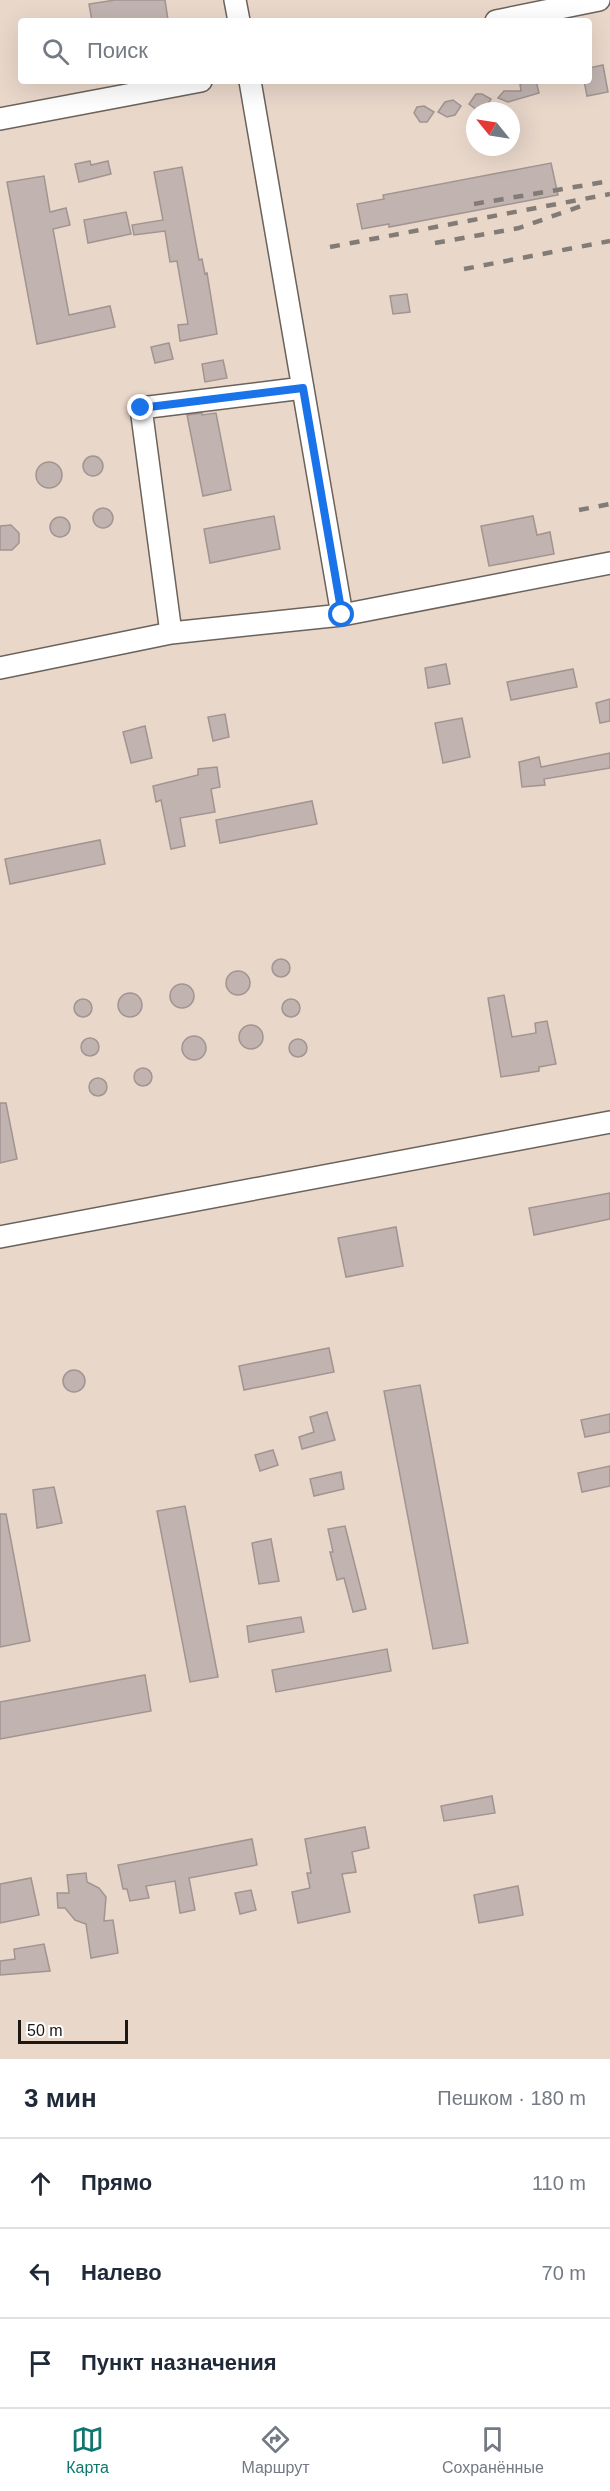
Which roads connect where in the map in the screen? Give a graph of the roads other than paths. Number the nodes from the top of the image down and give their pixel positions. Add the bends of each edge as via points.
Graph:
1 (235, 0) edge
2 (599, 0) edge
3 (238, 18) edge
4 (511, 18) edge
5 (185, 84) edge
6 (251, 84) edge
7 (0, 119) edge
8 (303, 388) junction
9 (610, 563) edge
10 (342, 615) junction
11 (171, 633) junction
12 (0, 668) edge
13 (610, 1122) edge
14 (0, 1237) edge

1 - 3 lane
2 - 4 lane
5 - 7 lane
6 - 8 lane
8 - 10 lane
8 - 11 lane via 141,408
9 - 10 lane
10 - 11 lane
11 - 12 lane
13 - 14 lane

